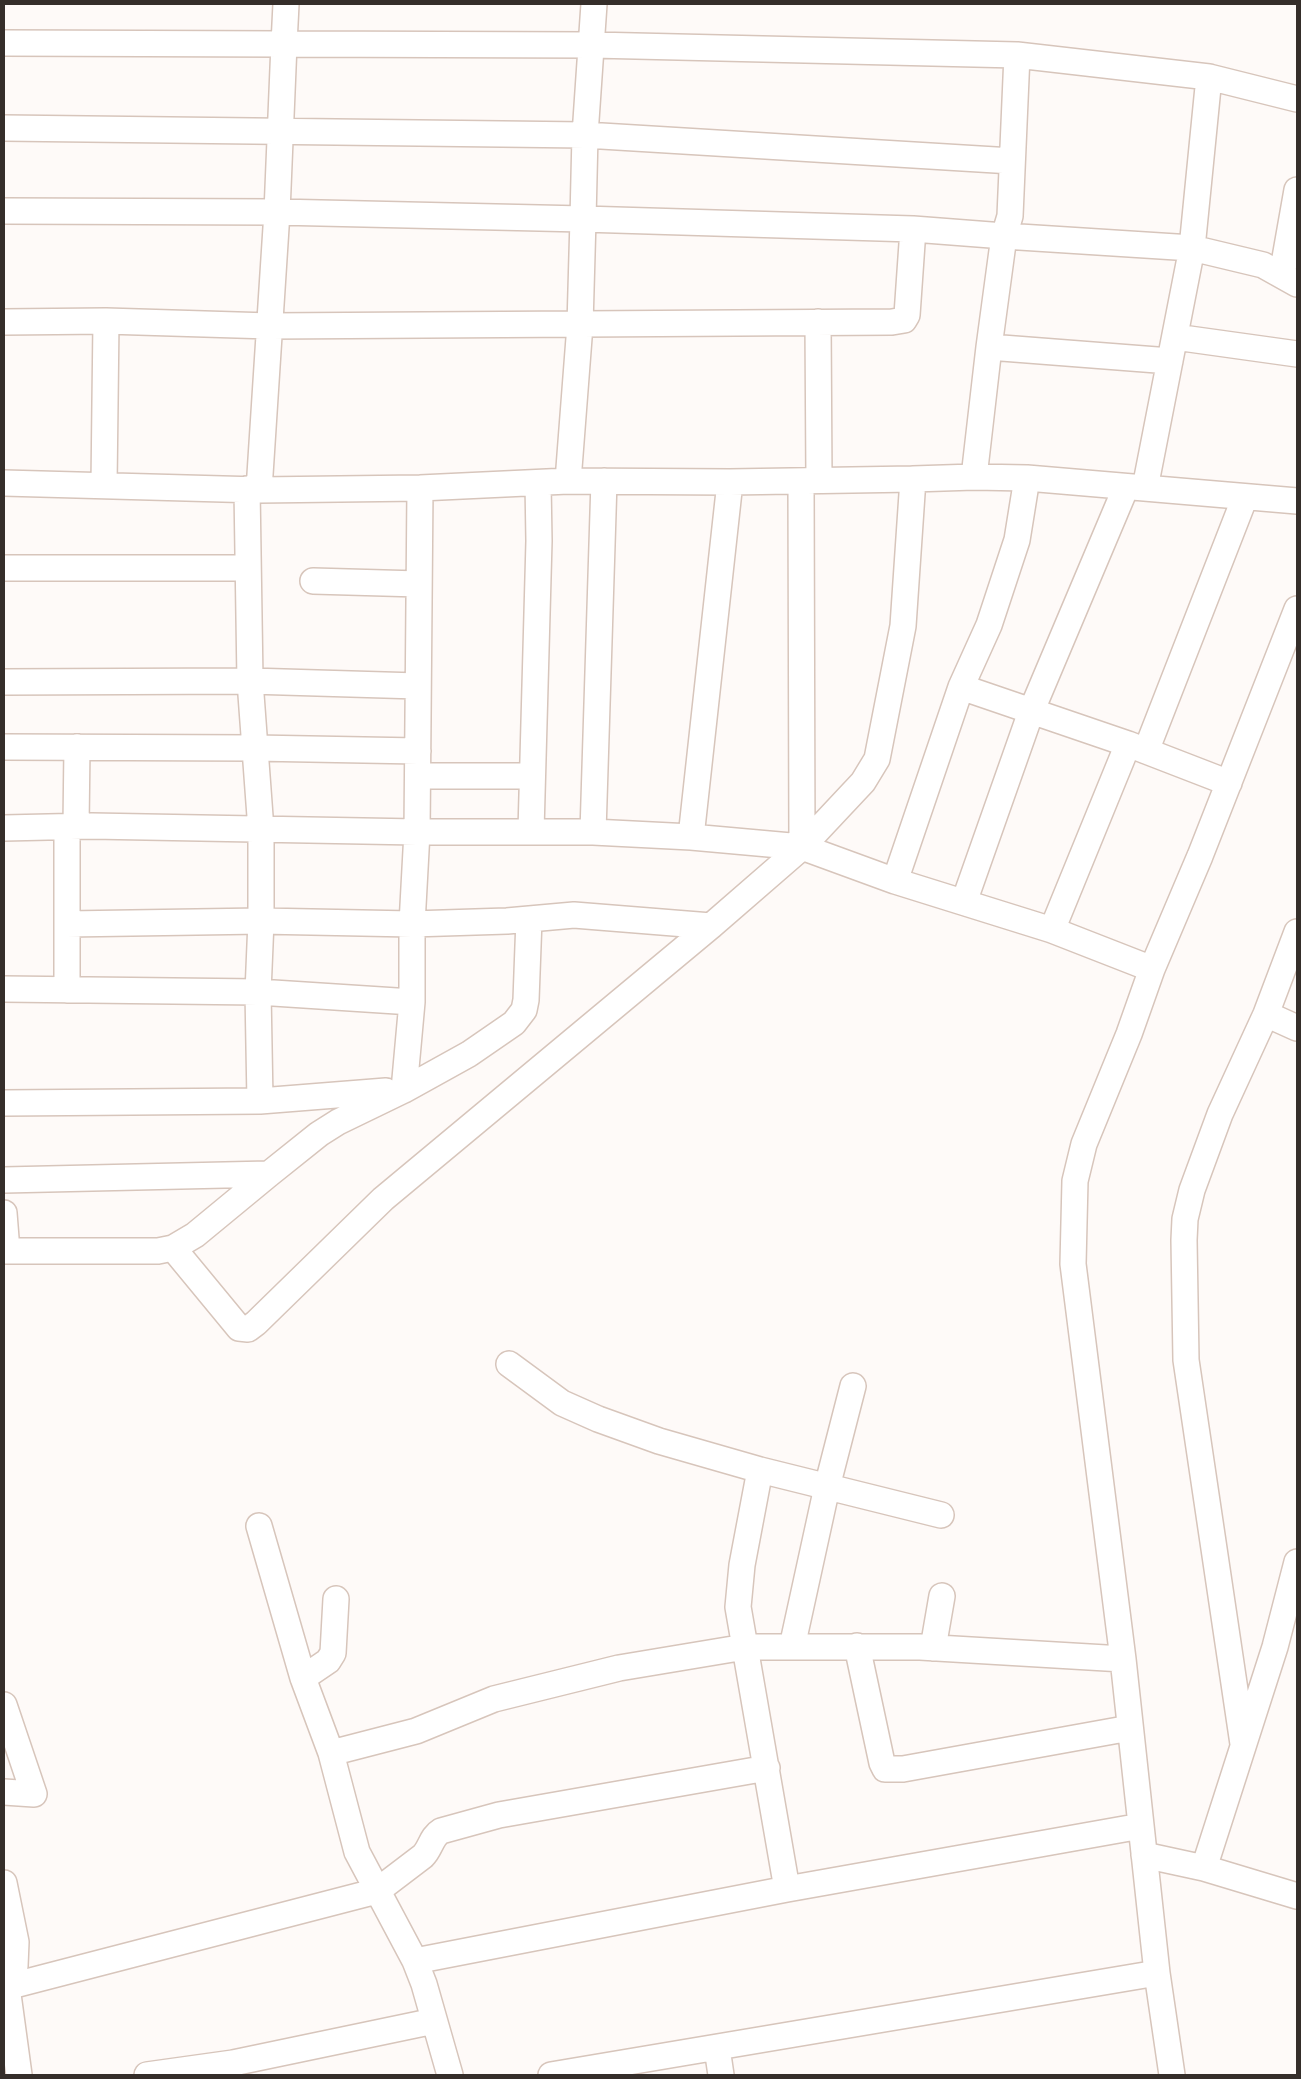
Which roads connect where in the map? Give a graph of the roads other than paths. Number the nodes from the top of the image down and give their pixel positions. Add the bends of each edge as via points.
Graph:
1 (286, 4) edge
2 (594, 4) edge
3 (4, 43) edge
4 (284, 44) junction
5 (593, 45) junction
6 (1017, 55) junction
7 (1208, 77) junction
8 (1297, 99) edge
9 (4, 128) edge
10 (280, 131) junction
11 (585, 135) junction
12 (1012, 160) junction
13 (1297, 190) edge
14 (4, 211) edge
15 (277, 212) junction
16 (583, 219) junction
17 (913, 229) junction
18 (1004, 236) junction
19 (1192, 248) junction
20 (1290, 280) edge
21 (4, 322) edge
22 (106, 322) junction
23 (818, 322) junction
24 (580, 325) junction
25 (270, 326) junction
26 (1175, 337) junction
27 (989, 346) junction
28 (1297, 354) edge
29 (1170, 361) junction
30 (974, 477) junction
31 (1027, 478) junction
32 (913, 479) junction
33 (810, 480) junction
34 (568, 481) junction
35 (604, 481) junction
36 (538, 482) junction
37 (730, 482) junction
38 (4, 483) edge
39 (104, 485) junction
40 (1135, 487) junction
41 (420, 488) junction
42 (253, 490) junction
43 (1245, 497) junction
44 (1297, 501) edge
45 (4, 568) edge
46 (247, 568) junction
47 (314, 581) dead end
48 (420, 584) junction
49 (1297, 609) edge
50 (250, 681) junction
51 (4, 682) edge
52 (418, 686) junction
53 (961, 687) junction
54 (1031, 712) junction
55 (77, 747) junction
56 (1137, 747) junction
57 (4, 748) edge
58 (255, 748) junction
59 (418, 750) junction
60 (418, 776) junction
61 (532, 776) junction
62 (1229, 783) junction
63 (71, 826) junction
64 (4, 828) edge
65 (261, 830) junction
66 (531, 831) junction
67 (417, 832) junction
68 (593, 832) junction
69 (691, 837) junction
70 (802, 847) junction
71 (895, 881) junction
72 (964, 902) junction
73 (529, 919) junction
74 (261, 921) junction
75 (67, 924) junction
76 (412, 924) junction
77 (711, 926) junction
78 (1052, 930) junction
79 (1297, 932) edge
80 (1152, 969) junction
81 (4, 989) edge
82 (67, 990) junction
83 (258, 992) junction
84 (412, 1002) junction
85 (1266, 1014) junction
86 (1297, 1028) edge
87 (404, 1090) junction
88 (260, 1101) junction
89 (4, 1103) edge
90 (269, 1174) junction
91 (4, 1180) edge
92 (4, 1213) edge
93 (173, 1248) junction
94 (5, 1251) edge
95 (509, 1364) dead end
96 (853, 1386) dead end
97 (760, 1470) junction
98 (827, 1487) junction
99 (941, 1515) dead end
100 (259, 1526) dead end
101 (1297, 1562) edge
102 (942, 1596) dead end
103 (336, 1599) dead end
104 (792, 1646) junction
105 (857, 1646) junction
106 (746, 1647) junction
107 (933, 1648) junction
108 (1123, 1659) junction
109 (303, 1678) junction
110 (4, 1706) edge
111 (1130, 1728) junction
112 (1243, 1744) junction
113 (331, 1753) junction
114 (767, 1768) junction
115 (4, 1792) edge
116 (1141, 1826) junction
117 (1144, 1855) junction
118 (1204, 1868) junction
119 (787, 1890) junction
120 (5, 1892) edge
121 (377, 1892) junction
122 (1297, 1896) edge
123 (414, 1961) junction
124 (1157, 1973) junction
125 (7, 1987) junction
126 (434, 2021) junction
127 (8, 2025) edge
128 (717, 2048) junction
129 (19, 2075) edge
130 (147, 2075) edge
131 (450, 2075) edge
132 (551, 2075) edge
133 (721, 2075) edge
134 (1172, 2075) edge

1 - 4 street
2 - 5 street
3 - 4 street
4 - 5 street
4 - 10 street
5 - 6 street
5 - 11 street
6 - 7 street
6 - 12 street
7 - 8 street
7 - 19 street
9 - 10 street
10 - 11 street
10 - 15 street
11 - 12 street
11 - 16 street
12 - 18 street via 1010,216
13 - 20 street
14 - 15 street
15 - 16 street
15 - 25 street
16 - 17 street
16 - 24 street
17 - 18 street
17 - 23 street via 909,306 904,320
18 - 19 street
18 - 27 street
19 - 20 street via 1263,265
19 - 26 street
21 - 22 street
22 - 25 street
22 - 39 street
23 - 24 street
23 - 33 street
24 - 25 street
24 - 34 street
25 - 42 street
26 - 28 street
26 - 29 street
27 - 29 street
27 - 30 street
29 - 40 street
30 - 31 street
30 - 32 street
31 - 40 street
31 - 53 street via 1017,540 989,625
32 - 33 street
32 - 70 street via 903,626 876,759 863,782
33 - 37 street
33 - 70 street
34 - 35 street
34 - 36 street
35 - 37 street
35 - 68 street
36 - 41 street
36 - 61 street
37 - 69 street
38 - 39 street
39 - 42 street
40 - 43 street
40 - 54 street
41 - 42 street
41 - 48 street
42 - 46 street
43 - 44 street
43 - 56 street
45 - 46 street
46 - 50 street
47 - 48 street
48 - 52 street
49 - 62 street
50 - 51 street
50 - 52 street
50 - 58 street
52 - 59 street
53 - 54 street
53 - 71 street
54 - 56 street
54 - 72 street
55 - 57 street
55 - 58 street
55 - 63 street
56 - 62 street
56 - 78 street
58 - 59 street
58 - 65 street
59 - 60 street
60 - 61 street
60 - 67 street
61 - 66 street
62 - 80 street
63 - 64 street
63 - 65 street
63 - 75 street
65 - 67 street
65 - 74 street
66 - 67 street
66 - 68 street
67 - 76 street
68 - 69 street
69 - 70 street
70 - 71 street
70 - 77 street
71 - 72 street
72 - 78 street
73 - 76 street
73 - 77 street via 574,915
73 - 87 street via 524,1010 514,1023 469,1054
74 - 75 street
74 - 76 street
74 - 83 street
75 - 82 street
76 - 84 street
77 - 93 street via 383,1199 248,1329 239,1328
78 - 80 street
79 - 85 street
80 - 108 street via 1084,1144 1075,1181 1073,1264
81 - 82 street
82 - 83 street
83 - 84 street
83 - 88 street
84 - 87 street
85 - 86 street
85 - 112 street via 1220,1114 1192,1190 1184,1240 1186,1360
87 - 88 street
87 - 90 street via 338,1122
88 - 89 street
90 - 91 street
90 - 93 street via 195,1235
92 - 94 street
93 - 94 street via 158,1251
95 - 97 street via 562,1403 598,1419 659,1442
96 - 98 street
97 - 98 street
97 - 106 street via 742,1565 738,1607
98 - 99 street
98 - 104 street
100 - 109 street
101 - 112 street via 1275,1647
102 - 107 street
103 - 109 street via 334,1653 328,1662
104 - 105 street
104 - 106 street
105 - 107 street
105 - 111 street via 885,1769 903,1769
106 - 113 street via 619,1668 494,1699 416,1731
106 - 114 street
107 - 108 street
108 - 111 street
109 - 113 street
110 - 115 street via 34,1794
111 - 116 street
112 - 118 street
113 - 121 street via 357,1852
114 - 119 street
114 - 121 street via 499,1815 441,1831 433,1837 423,1856
116 - 117 street
116 - 119 street
117 - 118 street
117 - 124 street
118 - 122 street
119 - 123 street
120 - 125 street via 16,1942 15,1966
121 - 123 street
121 - 125 street
123 - 126 street
124 - 128 street
124 - 134 street
125 - 127 street
126 - 130 street via 233,2063
126 - 131 street
127 - 129 street
128 - 132 street
128 - 133 street

